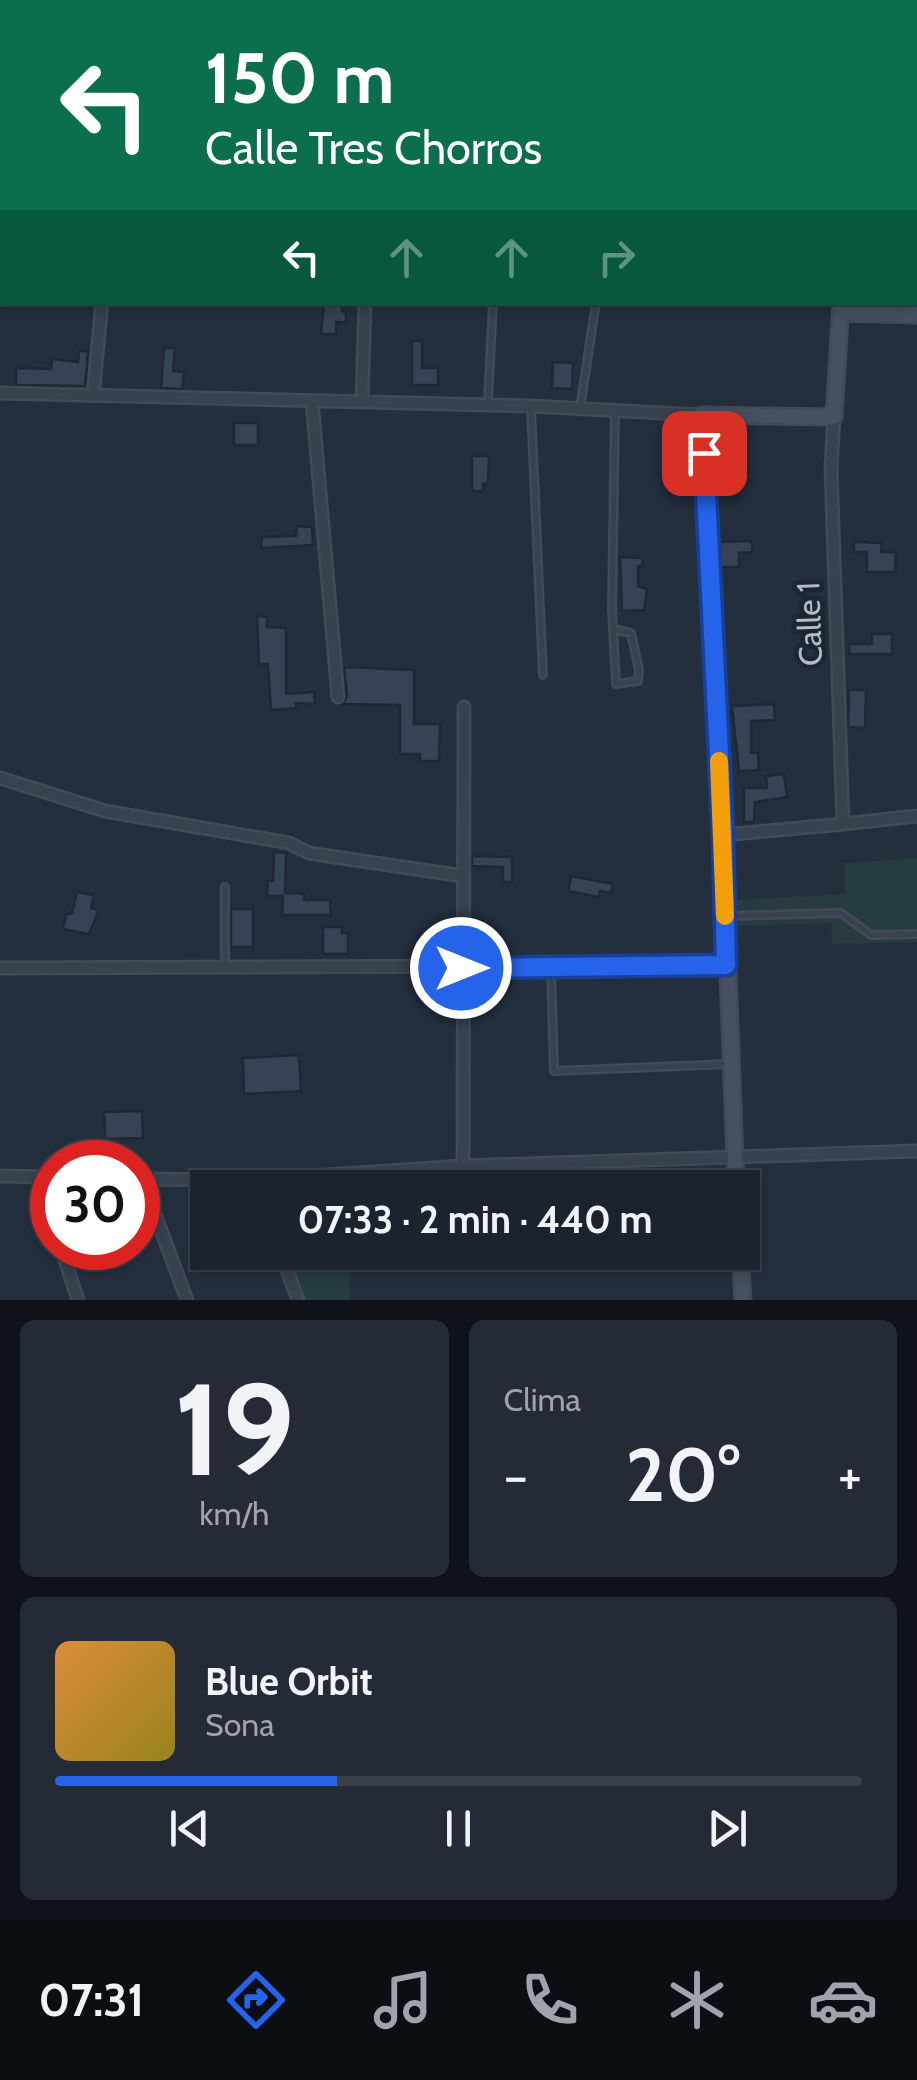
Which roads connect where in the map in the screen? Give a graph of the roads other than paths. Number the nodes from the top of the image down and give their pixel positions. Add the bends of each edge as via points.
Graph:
1 (102, 305) edge
2 (366, 305) edge
3 (493, 305) edge
4 (596, 305) edge
5 (840, 308) edge
6 (917, 315) edge
7 (0, 393) edge
8 (92, 396) junction
9 (312, 401) junction
10 (362, 401) junction
11 (488, 405) junction
12 (531, 406) junction
13 (580, 408) junction
14 (615, 410) junction
15 (702, 415) junction
16 (834, 417) junction
17 (613, 629) junction
18 (544, 676) dead end
19 (338, 697) dead end
20 (464, 707) dead end
21 (0, 778) edge
22 (917, 816) edge
23 (843, 824) junction
24 (723, 835) junction
25 (462, 876) junction
26 (225, 887) dead end
27 (725, 916) junction
28 (917, 934) edge
29 (726, 965) junction
30 (550, 967) junction
31 (0, 968) edge
32 (225, 968) junction
33 (461, 968) junction
34 (730, 1064) junction
35 (917, 1151) edge
36 (734, 1156) junction
37 (463, 1166) junction
38 (417, 1170) edge
39 (735, 1170) edge
40 (0, 1176) edge
41 (30, 1177) edge
42 (160, 1180) edge
43 (190, 1181) edge
44 (160, 1230) edge
45 (68, 1270) edge
46 (287, 1270) edge
47 (741, 1270) edge
48 (78, 1300) edge
49 (187, 1300) edge
50 (298, 1300) edge
51 (743, 1300) edge

1 - 8 street
2 - 10 street
3 - 11 lane
4 - 13 lane
5 - 6 main road
5 - 16 main road, Calle 1
7 - 8 street
8 - 9 street
9 - 10 street
9 - 19 street
10 - 11 street
11 - 12 street
12 - 13 street
12 - 18 lane
13 - 14 street
14 - 15 street
14 - 17 lane
15 - 16 main road
15 - 24 main road
16 - 23 street, Calle 1
17 - 17 lane via 630,632 638,681 616,684
20 - 25 street
21 - 25 street via 105,811
22 - 23 street
23 - 24 street
24 - 27 main road
25 - 33 street
26 - 32 lane
27 - 28 lane via 841,913 871,935
27 - 29 main road
29 - 30 street
29 - 34 main road
30 - 33 street
30 - 34 lane via 554,1071
31 - 32 street
32 - 33 street
33 - 37 street
34 - 36 main road
35 - 36 street
36 - 37 street
36 - 39 main road
37 - 38 street
40 - 41 street
42 - 43 street
44 - 49 street
45 - 48 street
46 - 50 street
47 - 51 main road

